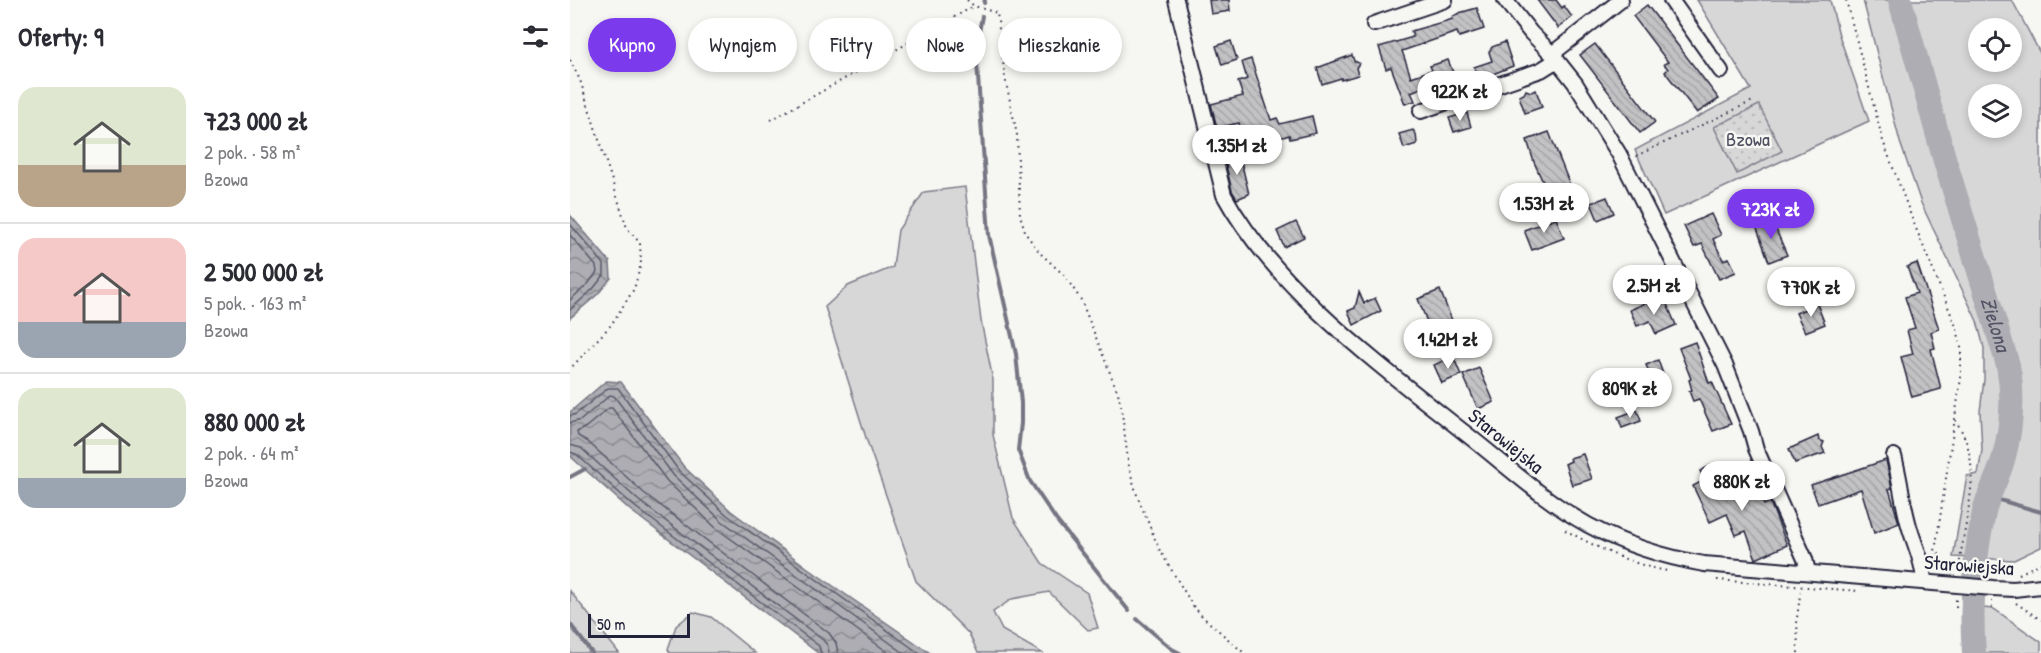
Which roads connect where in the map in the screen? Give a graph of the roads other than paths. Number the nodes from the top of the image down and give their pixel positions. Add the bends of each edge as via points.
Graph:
1 (1176, 0) edge
2 (1445, 0) edge
3 (1505, 0) edge
4 (1621, 0) edge
5 (1671, 0) edge
6 (1374, 24) dead end
7 (1555, 57) junction
8 (1721, 71) dead end
9 (1420, 111) dead end
10 (1893, 456) dead end
11 (1808, 573) junction
12 (1928, 581) junction
13 (2041, 586) edge

1 - 11 street, Starowiejska via 1224,195 1272,262 1322,315 1535,489 1588,525 1677,559
2 - 6 street
3 - 7 street
4 - 7 street
5 - 8 street
7 - 9 street via 1541,70
7 - 11 street via 1623,162 1725,365
10 - 12 street
11 - 12 street, Starowiejska
12 - 13 street, Starowiejska via 1994,584 2014,589

